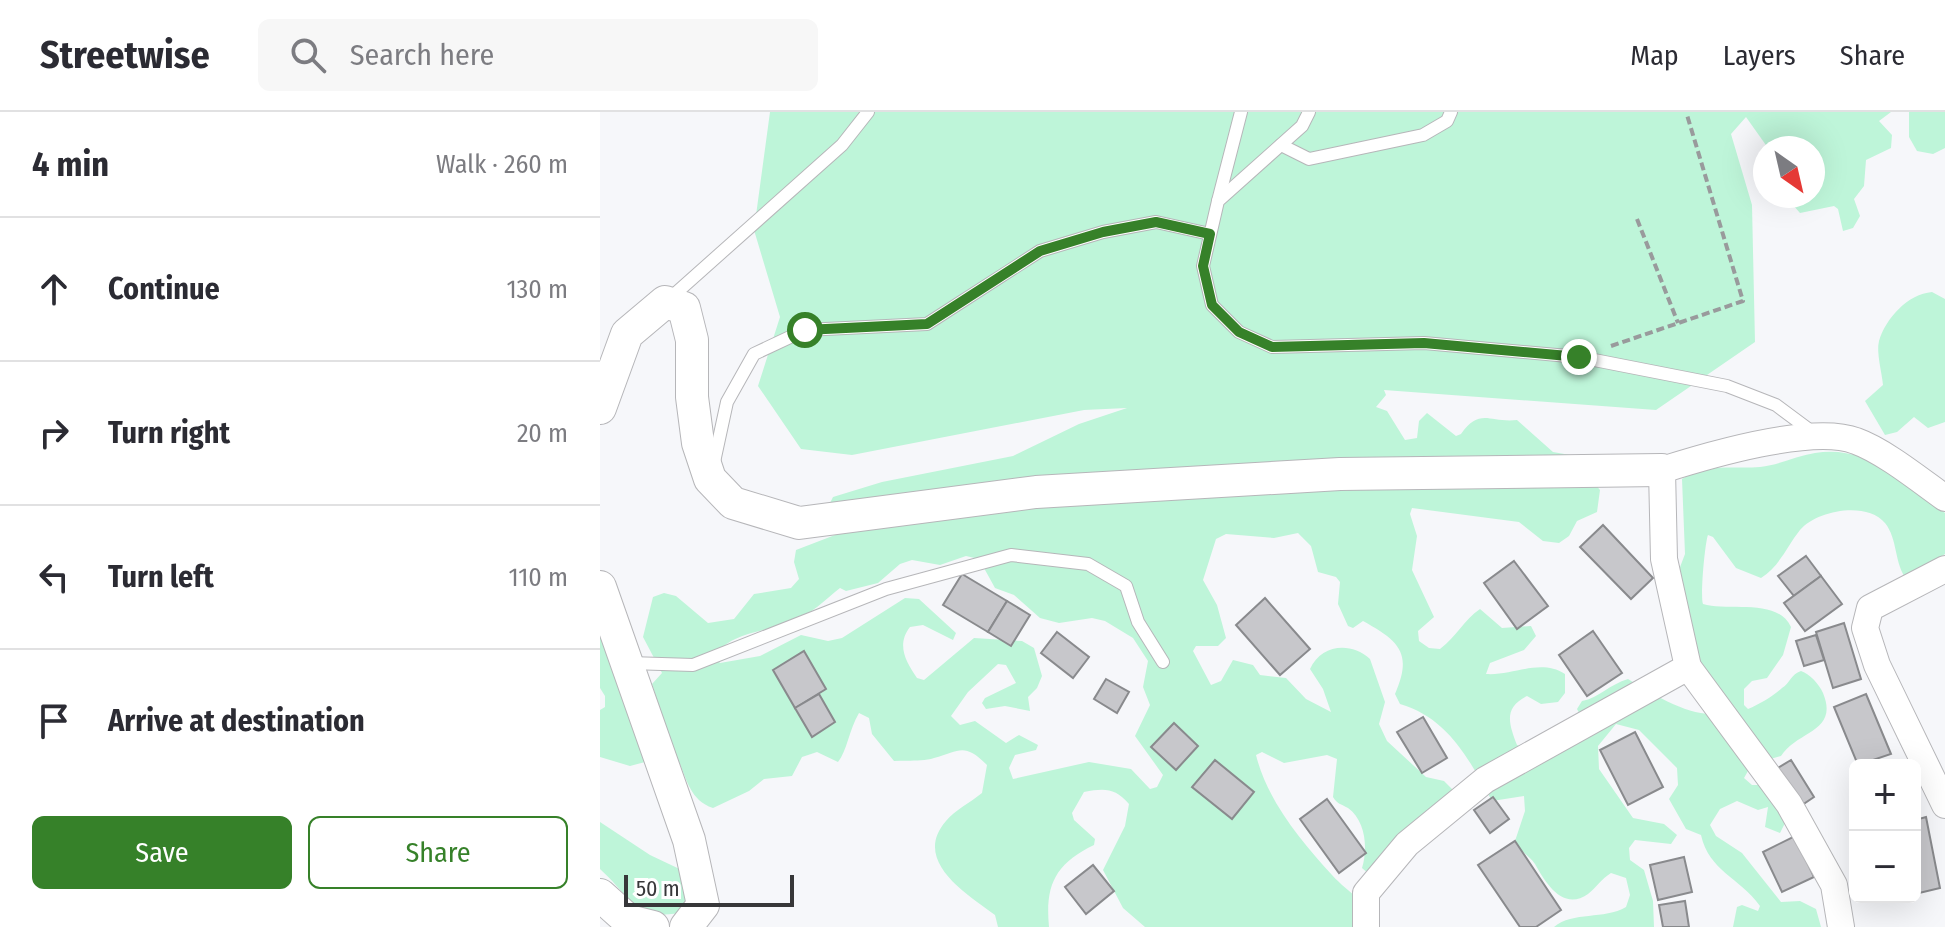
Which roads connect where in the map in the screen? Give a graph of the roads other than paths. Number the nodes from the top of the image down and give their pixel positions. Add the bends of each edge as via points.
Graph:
1 (868, 112) edge
2 (1241, 112) edge
3 (1309, 112) edge
4 (1451, 112) edge
5 (1281, 145) junction
6 (1218, 201) junction
7 (1210, 234) junction
8 (665, 302) junction
9 (600, 408) edge
10 (1819, 437) junction
11 (1662, 470) junction
12 (710, 479) junction
13 (1945, 498) edge
14 (1945, 569) edge
15 (600, 587) edge
16 (1163, 662) dead end
17 (627, 663) junction
18 (1688, 667) junction
19 (1945, 805) edge
20 (600, 895) edge
21 (653, 927) edge
22 (686, 927) edge
23 (1366, 927) edge
24 (1841, 927) edge

1 - 8 lane via 842,145
2 - 6 lane
3 - 5 lane
4 - 5 lane via 1447,121 1423,135 1309,159
5 - 6 lane
6 - 7 lane
7 - 10 lane via 1203,266 1212,305 1239,332 1272,347 1424,343 1579,357 1727,386 1776,405
7 - 12 lane via 1156,222 1103,232 1040,251 927,324 805,330 754,354 727,402
8 - 9 street via 627,334
8 - 12 street via 684,308 698,443
10 - 11 street via 1725,450
10 - 13 street via 1856,440
11 - 12 street via 1340,474 1051,491 799,523 733,503
11 - 18 street via 1664,559
14 - 19 street via 1870,608 1865,628 1877,665
15 - 17 street
16 - 17 lane via 1138,622 1126,586 1088,564 1011,555 886,589 693,665
17 - 22 street via 689,840 703,905
18 - 23 street via 1485,780 1407,844 1366,893
18 - 24 street via 1802,827 1834,885
20 - 21 street via 629,921

